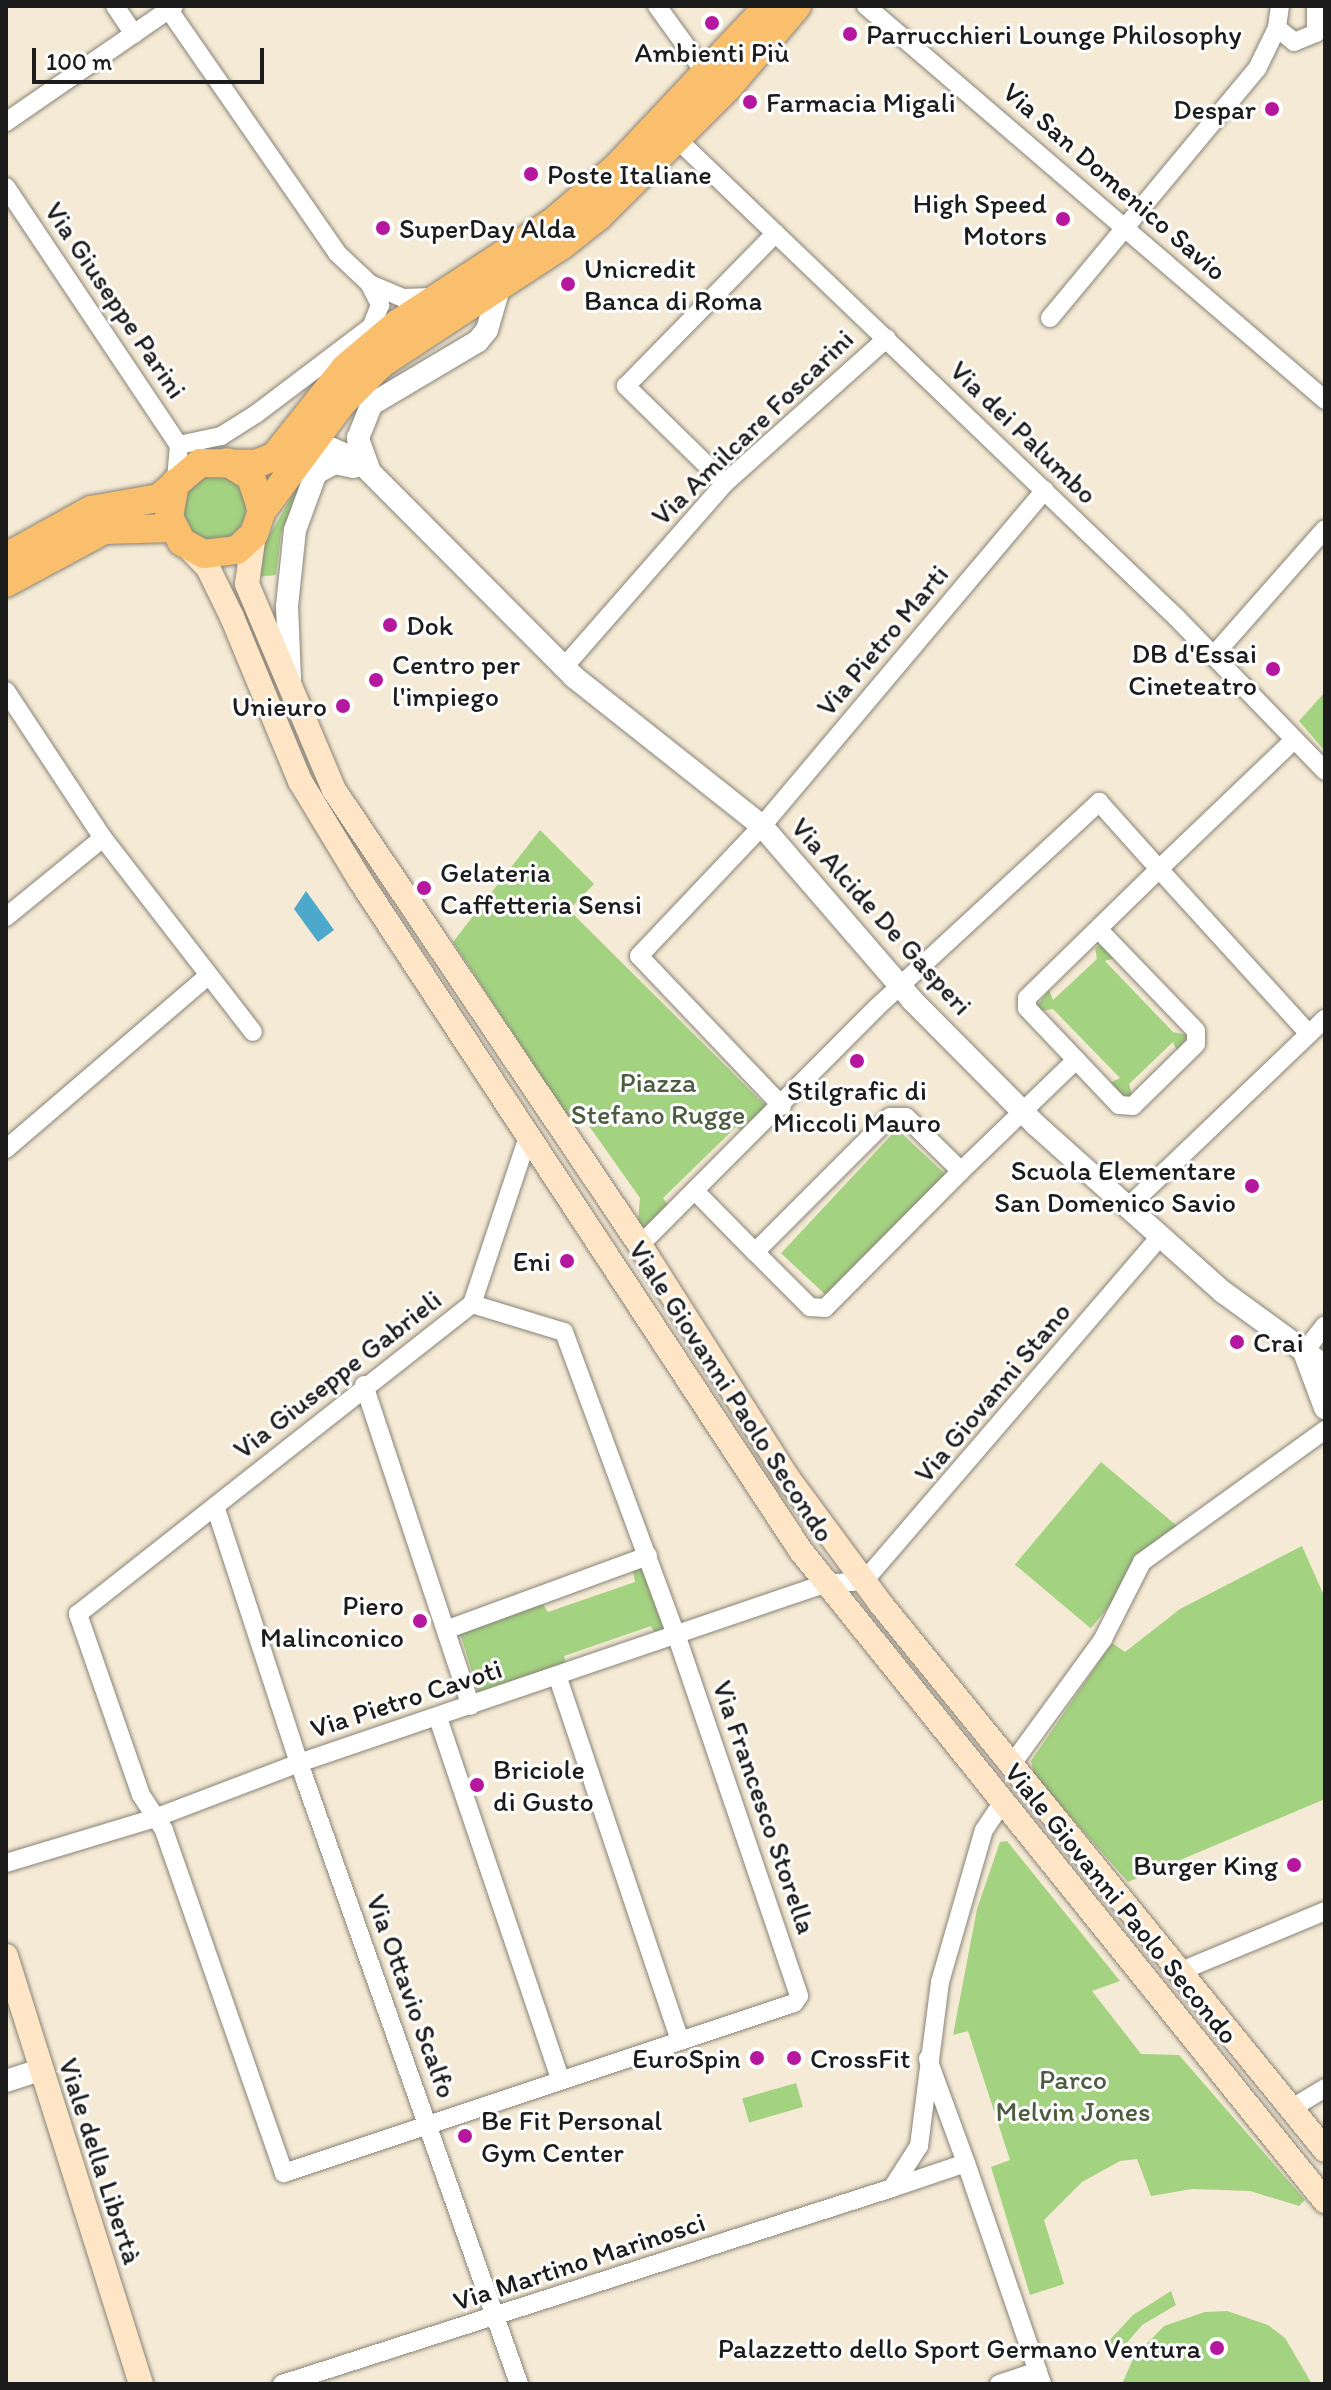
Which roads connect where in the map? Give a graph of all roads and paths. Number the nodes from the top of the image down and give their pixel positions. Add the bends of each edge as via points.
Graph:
1 (115, 6) edge
2 (657, 6) edge
3 (768, 6) edge
4 (797, 6) edge
5 (866, 6) edge
6 (1262, 6) edge
7 (172, 8) edge
8 (1320, 16) edge
9 (1277, 18) edge
10 (134, 34) junction
11 (1301, 40) junction
12 (1325, 48) edge
13 (1257, 69) junction
14 (707, 75) junction
15 (6, 122) edge
16 (678, 140) junction
17 (6, 187) edge
18 (1127, 227) junction
19 (776, 233) junction
20 (369, 283) junction
21 (500, 285) junction
22 (444, 295) junction
23 (1050, 318) dead end
24 (887, 338) junction
25 (1325, 400) edge
26 (179, 445) junction
27 (303, 456) junction
28 (225, 462) junction
29 (372, 478) junction
30 (175, 483) junction
31 (725, 483) junction
32 (1045, 490) junction
33 (258, 523) junction
34 (1325, 529) edge
35 (181, 538) junction
36 (6, 557) edge
37 (6, 583) edge
38 (1213, 656) junction
39 (564, 667) junction
40 (6, 691) edge
41 (292, 697) junction
42 (1294, 740) junction
43 (1325, 771) edge
44 (762, 826) junction
45 (103, 838) junction
46 (382, 865) junction
47 (1159, 869) junction
48 (360, 880) junction
49 (6, 917) edge
50 (1098, 929) junction
51 (209, 975) junction
52 (900, 986) junction
53 (1325, 1019) edge
54 (253, 1032) dead end
55 (1309, 1034) junction
56 (1076, 1060) junction
57 (782, 1106) junction
58 (1022, 1110) junction
59 (528, 1137) junction
60 (6, 1149) edge
61 (961, 1171) junction
62 (695, 1191) junction
63 (1128, 1207) junction
64 (1161, 1236) junction
65 (640, 1245) junction
66 (755, 1252) junction
67 (613, 1264) junction
68 (472, 1304) junction
69 (1325, 1325) edge
70 (1304, 1352) junction
71 (1325, 1366) edge
72 (364, 1385) junction
73 (1325, 1408) edge
74 (1325, 1430) edge
75 (215, 1506) junction
76 (648, 1556) junction
77 (864, 1581) junction
78 (824, 1584) junction
79 (448, 1629) junction
80 (677, 1637) junction
81 (558, 1678) junction
82 (471, 1706) junction
83 (438, 1718) junction
84 (299, 1763) junction
85 (1012, 1764) junction
86 (1003, 1802) junction
87 (155, 1818) junction
88 (6, 1863) edge
89 (1325, 1911) edge
90 (6, 1956) edge
91 (1181, 1971) junction
92 (680, 2040) junction
93 (927, 2058) junction
94 (40, 2070) junction
95 (560, 2078) junction
96 (6, 2081) edge
97 (1325, 2088) edge
98 (1292, 2108) junction
99 (428, 2123) junction
100 (1325, 2150) edge
101 (966, 2163) junction
102 (892, 2188) junction
103 (1325, 2201) edge
104 (498, 2318) junction
105 (1040, 2378) edge
106 (141, 2384) edge
107 (282, 2384) edge
108 (519, 2384) edge
109 (999, 2384) edge

1 - 10 street
2 - 14 street
3 - 14 main road
4 - 16 main road
5 - 18 street, Via San Domenico Savio
6 - 9 street
7 - 10 street
7 - 20 street via 337,253
8 - 11 street
9 - 11 street
9 - 13 street
10 - 15 street
11 - 12 street
11 - 13 street
13 - 18 street
14 - 22 main road via 618,166 553,222
16 - 19 street, Via dei Palumbo
16 - 21 main road via 590,224
17 - 26 street, Via Giuseppe Parini
18 - 23 street
18 - 25 street, Via San Domenico Savio
19 - 24 street, Via dei Palumbo
19 - 31 street via 626,386
20 - 22 street via 403,298
20 - 26 street via 380,305 377,320 221,436
21 - 27 main road via 382,363 342,403
21 - 29 street via 487,330 478,341 372,404 358,438
22 - 28 main road via 397,324 345,368 274,457 255,464
24 - 31 street, Via Amilcare Foscarini
24 - 32 street, Via dei Palumbo
26 - 30 street via 181,467
27 - 29 street, Via Alcide De Gasperi via 315,450 347,453
27 - 33 main road
28 - 30 main road via 200,463
28 - 33 main road via 251,477
29 - 39 street, Via Alcide De Gasperi
29 - 41 street via 348,464 325,466 304,499 288,580
30 - 35 main road via 168,504
30 - 36 main road via 144,503 109,505 76,516
31 - 39 street, Via Amilcare Foscarini
32 - 38 street, Via dei Palumbo
32 - 44 street, Via Pietro Marti
33 - 35 main road via 222,555
33 - 41 main road, Viale Giovanni Paolo Secondo via 247,584
34 - 38 street
35 - 37 main road via 104,530
35 - 48 main road, Viale Giovanni Paolo Secondo via 208,568 300,781
38 - 42 street, Via dei Palumbo
39 - 44 street, Via Alcide De Gasperi
40 - 45 street
41 - 46 main road, Viale Giovanni Paolo Secondo via 334,790
42 - 43 street, Via dei Palumbo
42 - 47 street
44 - 52 street, Via Alcide De Gasperi
44 - 57 street, Via Pietro Marti via 639,956
45 - 49 street
45 - 51 street
46 - 48 main road
46 - 65 main road, Viale Giovanni Paolo Secondo
47 - 50 street
47 - 52 street via 1099,802
47 - 55 street
48 - 59 main road, Viale Giovanni Paolo Secondo
50 - 56 street via 1027,998 1027,1008
50 - 56 street via 1196,1031 1196,1044 1133,1106 1119,1105
51 - 54 street
51 - 60 street
52 - 57 street
52 - 58 street, Via Alcide De Gasperi
53 - 55 street
55 - 63 street
56 - 58 street
57 - 62 street
58 - 61 street
58 - 63 street, Via Alcide De Gasperi
59 - 67 main road, Viale Giovanni Paolo Secondo
59 - 68 street
61 - 66 street via 906,1117 890,1117
61 - 66 street via 825,1308 810,1307
62 - 65 street
62 - 66 street
63 - 64 street, Via Alcide De Gasperi
64 - 70 street, Via Alcide De Gasperi via 1223,1292
64 - 77 street, Via Giovanni Stano
65 - 67 main road
65 - 77 main road, Viale Giovanni Paolo Secondo via 788,1478
67 - 78 main road, Viale Giovanni Paolo Secondo
68 - 72 street, Via Giuseppe Gabrieli
68 - 76 street, Via Giuseppe Gabrieli via 564,1332
69 - 70 street
70 - 71 street, Via Alcide De Gasperi
70 - 73 street
72 - 75 street, Via Giuseppe Gabrieli
72 - 79 street
74 - 85 street via 1142,1562 1103,1639
75 - 84 street, Via Ottavio Scalfo
75 - 87 street, Via Giuseppe Gabrieli via 78,1614 141,1795
76 - 79 street
76 - 80 street, Via Giuseppe Gabrieli
77 - 78 street, Via Pietro Cavoti
77 - 85 main road, Viale Giovanni Paolo Secondo
78 - 80 street, Via Pietro Cavoti
78 - 86 main road, Viale Giovanni Paolo Secondo
79 - 82 street
80 - 81 street, Via Pietro Cavoti
80 - 92 street, Via Francesco Storella via 799,1996 794,2003
81 - 82 street, Via Pietro Cavoti
81 - 92 street
82 - 83 street, Via Pietro Cavoti
83 - 84 street, Via Pietro Cavoti
83 - 95 street
84 - 87 street, Via Pietro Cavoti
84 - 99 street, Via Ottavio Scalfo
85 - 91 main road, Viale Giovanni Paolo Secondo
86 - 93 street via 984,1830 963,1891
86 - 103 main road, Viale Giovanni Paolo Secondo
87 - 88 street, Via Pietro Cavoti
87 - 99 street via 164,1830 284,2173
89 - 91 street
90 - 94 main road, Viale della Libertà
91 - 98 main road, Viale Giovanni Paolo Secondo
92 - 95 street
93 - 101 street
93 - 102 street via 919,2146
94 - 96 street
94 - 106 main road, Viale della Libertà
95 - 99 street
97 - 98 street
98 - 100 main road, Viale Giovanni Paolo Secondo
99 - 104 street, Via Ottavio Scalfo
101 - 102 street, Via Martino Marinosci
101 - 105 street
102 - 104 street, Via Martino Marinosci
104 - 107 street, Via Martino Marinosci
104 - 108 street, Via Ottavio Scalfo
105 - 109 street

